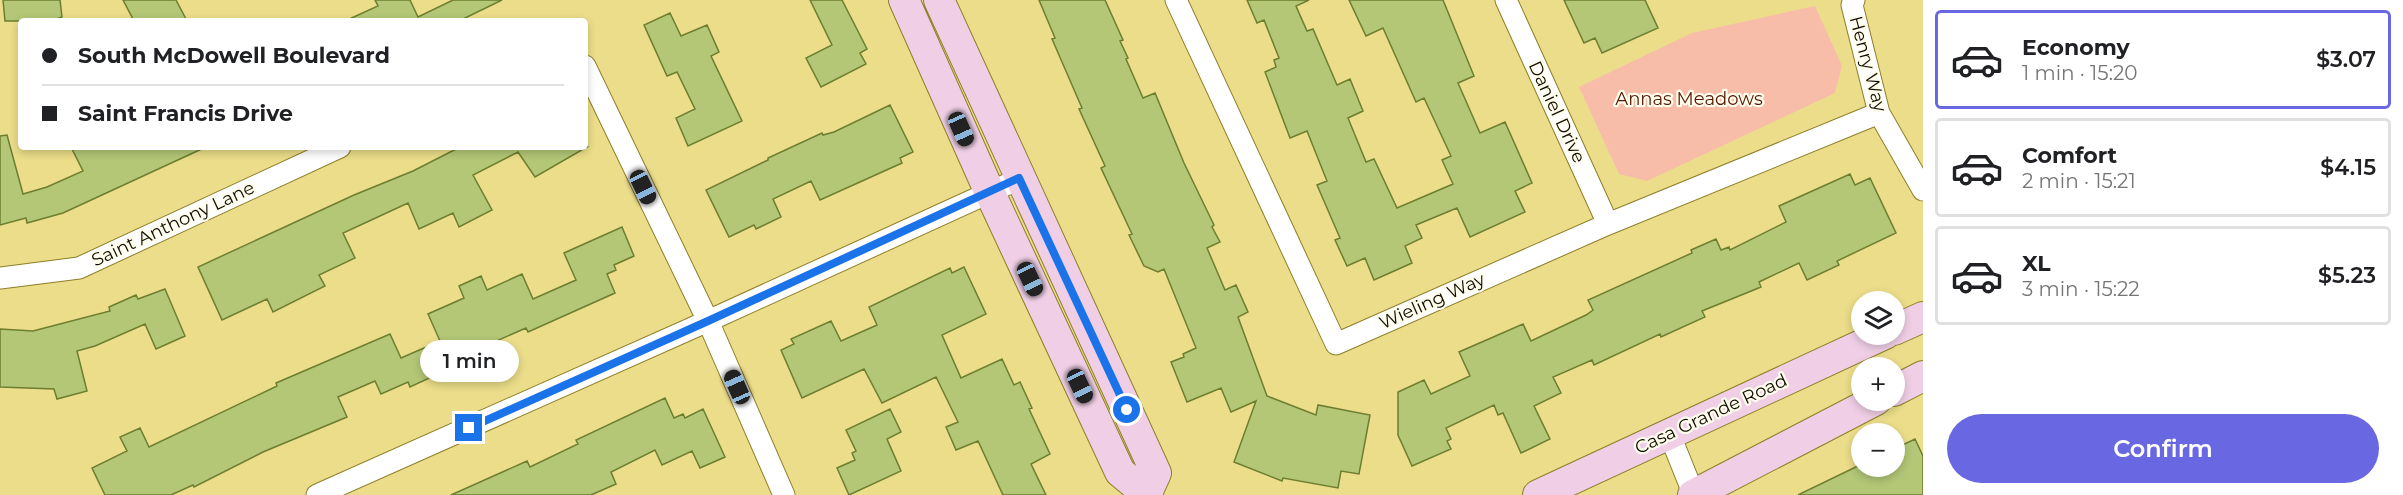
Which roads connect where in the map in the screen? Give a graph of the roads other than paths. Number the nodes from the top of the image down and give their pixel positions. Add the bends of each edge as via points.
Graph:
1 (904, 0) edge
2 (939, 0) edge
3 (1176, 0) edge
4 (1506, 0) edge
5 (1854, 0) edge
6 (588, 72) edge
7 (1879, 113) junction
8 (334, 150) edge
9 (1019, 178) junction
10 (1923, 190) edge
11 (990, 194) junction
12 (1608, 224) junction
13 (0, 278) edge
14 (1923, 317) edge
15 (708, 321) junction
16 (1905, 325) edge
17 (1861, 345) edge
18 (1923, 376) edge
19 (1905, 385) edge
20 (1855, 411) edge
21 (1669, 433) junction
22 (1147, 494) edge
23 (317, 495) edge
24 (784, 495) edge
25 (1538, 495) edge
26 (1694, 495) edge

1 - 11 main road
2 - 9 main road
3 - 12 street, Wieling Way via 1336,344
4 - 12 street, Daniel Drive
5 - 7 street, Henry Way via 1852,5
6 - 15 street
7 - 10 street, Henry Way
7 - 12 street, Wieling Way
8 - 13 street, Saint Anthony Lane via 79,268
9 - 11 street
9 - 22 main road via 1156,473
11 - 15 street
11 - 22 main road via 1120,472
14 - 16 main road
15 - 23 street
15 - 24 street
17 - 21 main road, Casa Grande Road
18 - 19 main road
20 - 26 main road
21 - 25 main road, Casa Grande Road
21 - 26 street

